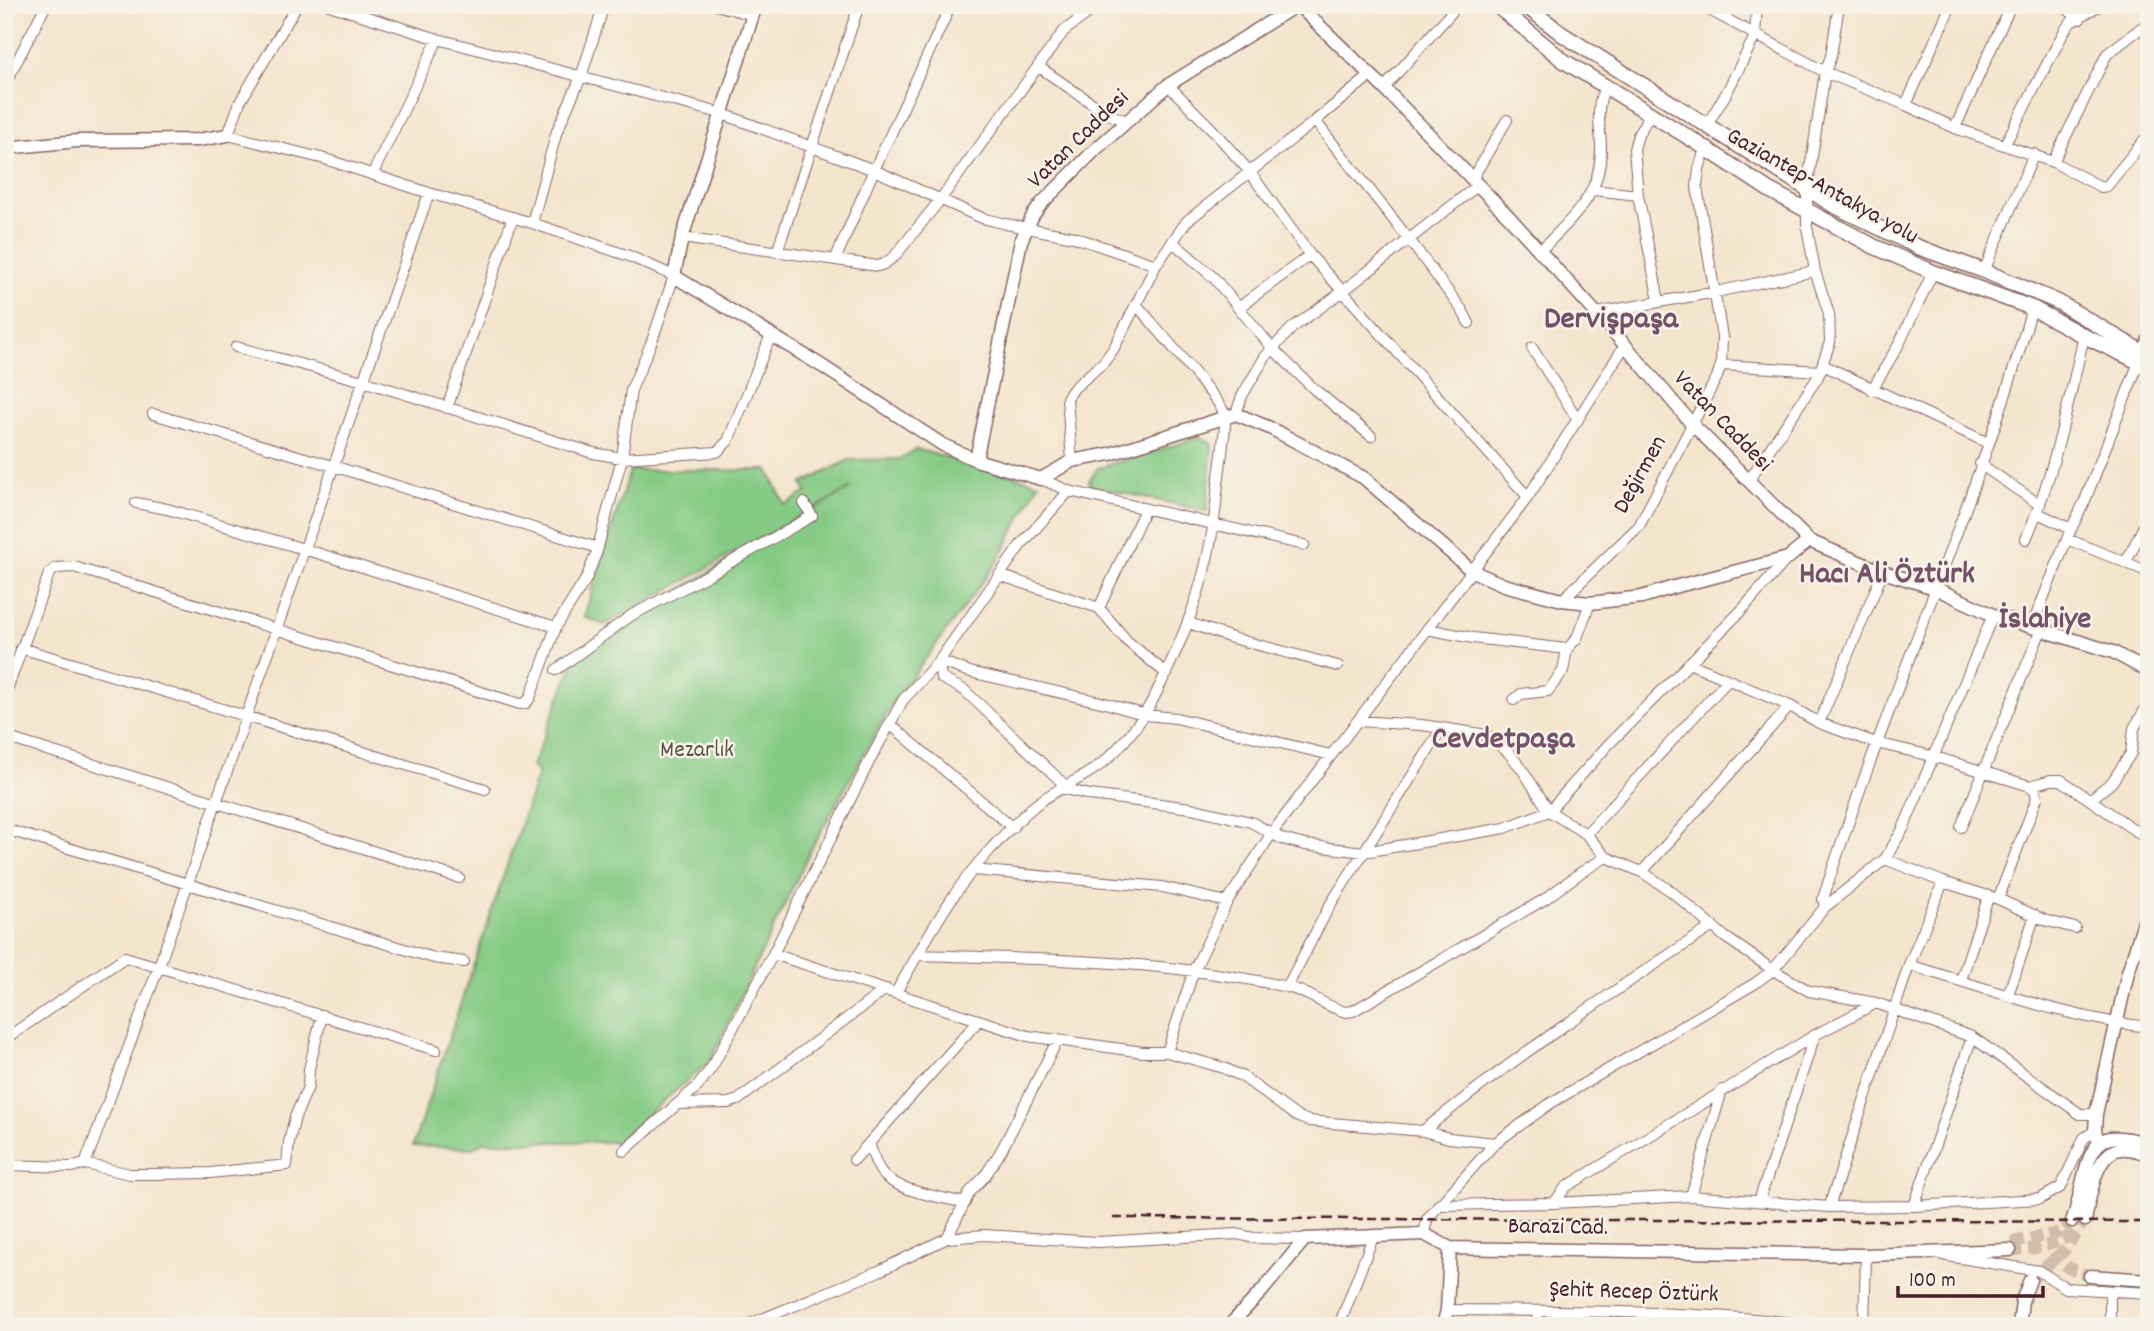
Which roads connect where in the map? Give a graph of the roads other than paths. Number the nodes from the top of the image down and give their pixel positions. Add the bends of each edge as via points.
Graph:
1 (46, 5) edge
2 (297, 5) edge
3 (329, 5) edge
4 (604, 5) edge
5 (716, 5) edge
6 (859, 5) edge
7 (951, 5) edge
8 (1104, 5) edge
9 (1298, 5) edge
10 (1458, 5) edge
11 (1496, 5) edge
12 (1525, 5) edge
13 (1700, 5) edge
14 (1757, 5) edge
15 (1839, 5) edge
16 (1951, 5) edge
17 (2011, 5) edge
18 (2062, 5) edge
19 (2100, 5) edge
20 (1089, 8) edge
21 (755, 10) edge
22 (2080, 19) junction
23 (2149, 22) edge
24 (1755, 36) junction
25 (438, 39) junction
26 (1039, 67) junction
27 (1825, 72) junction
28 (1371, 75) junction
29 (581, 77) junction
30 (5, 84) edge
31 (1168, 85) junction
32 (1605, 86) junction
33 (1384, 88) junction
34 (1906, 105) junction
35 (720, 113) junction
36 (1650, 114) junction
37 (1507, 120) dead end
38 (1127, 121) junction
39 (1315, 121) junction
40 (1706, 126) junction
41 (1955, 128) junction
42 (2149, 134) edge
43 (228, 135) junction
44 (2005, 144) junction
45 (5, 148) edge
46 (812, 148) junction
47 (1706, 149) junction
48 (2034, 154) junction
49 (2053, 162) junction
50 (874, 170) junction
51 (1250, 171) junction
52 (373, 173) junction
53 (1474, 182) junction
54 (1807, 189) junction
55 (1593, 190) junction
56 (429, 193) junction
57 (1638, 195) junction
58 (940, 200) junction
59 (1807, 211) junction
60 (513, 217) junction
61 (533, 223) junction
62 (1027, 227) junction
63 (682, 238) junction
64 (1408, 238) junction
65 (1173, 242) junction
66 (777, 251) junction
67 (1539, 252) junction
68 (1310, 255) junction
69 (835, 260) junction
70 (1156, 265) junction
71 (1815, 271) junction
72 (1984, 271) junction
73 (1933, 272) junction
74 (674, 276) junction
75 (1342, 292) junction
76 (1716, 292) junction
77 (1659, 302) junction
78 (1136, 304) junction
79 (1238, 308) junction
80 (2032, 308) junction
81 (1596, 313) junction
82 (1469, 323) dead end
83 (771, 335) junction
84 (2084, 336) junction
85 (2149, 337) edge
86 (1625, 345) junction
87 (236, 347) dead end
88 (1532, 348) dead end
89 (1273, 349) junction
90 (2145, 360) edge
91 (1721, 365) junction
92 (1822, 368) junction
93 (363, 381) junction
94 (1871, 390) junction
95 (446, 408) junction
96 (153, 414) dead end
97 (1231, 416) junction
98 (1578, 420) junction
99 (1692, 424) junction
100 (1371, 436) dead end
101 (1988, 443) junction
102 (622, 458) junction
103 (976, 460) junction
104 (1072, 461) junction
105 (1980, 464) junction
106 (332, 466) junction
107 (1041, 479) junction
108 (1749, 480) junction
109 (1069, 491) junction
110 (1528, 497) junction
111 (136, 503) dead end
112 (804, 503) dead end
113 (1145, 509) junction
114 (2039, 509) junction
115 (2149, 516) edge
116 (1214, 525) junction
117 (2069, 534) junction
118 (2026, 539) dead end
119 (1809, 541) junction
120 (1304, 545) dead end
121 (597, 548) junction
122 (304, 549) junction
123 (1788, 558) junction
124 (2126, 562) junction
125 (2148, 570) edge
126 (1472, 571) junction
127 (1883, 572) junction
128 (999, 575) junction
129 (1936, 588) junction
130 (1562, 600) junction
131 (1590, 603) junction
132 (1099, 608) junction
133 (1993, 615) junction
134 (1189, 623) junction
135 (556, 627) junction
136 (2037, 628) junction
137 (1427, 629) junction
138 (275, 630) junction
139 (21, 648) junction
140 (1567, 649) junction
141 (2149, 650) edge
142 (939, 661) junction
143 (1689, 663) junction
144 (1338, 666) dead end
145 (2144, 669) edge
146 (556, 670) dead end
147 (1167, 674) junction
148 (1728, 680) junction
149 (5, 695) edge
150 (1514, 700) dead end
151 (2149, 703) edge
152 (1790, 706) junction
153 (1146, 715) junction
154 (246, 716) junction
155 (1358, 721) junction
156 (1819, 723) junction
157 (891, 725) junction
158 (1442, 729) junction
159 (5, 737) edge
160 (1876, 743) junction
161 (1331, 755) junction
162 (1932, 756) junction
163 (1982, 771) junction
164 (2030, 786) junction
165 (1063, 788) junction
166 (485, 789) dead end
167 (2091, 799) junction
168 (216, 802) junction
169 (1549, 811) junction
170 (1961, 827) dead end
171 (1013, 828) junction
172 (5, 829) edge
173 (1272, 834) junction
174 (1586, 834) junction
175 (2149, 840) edge
176 (1364, 852) junction
177 (1606, 857) junction
178 (1885, 859) junction
179 (973, 870) junction
180 (1642, 872) junction
181 (459, 878) dead end
182 (1943, 882) junction
183 (188, 883) junction
184 (1993, 898) junction
185 (1227, 902) junction
186 (2149, 906) edge
187 (1825, 907) junction
188 (2035, 915) junction
189 (1713, 926) junction
190 (2076, 928) dead end
191 (774, 954) junction
192 (918, 955) junction
193 (464, 962) dead end
194 (1909, 965) junction
195 (159, 966) junction
196 (1194, 970) junction
197 (1773, 970) junction
198 (1961, 981) junction
199 (1287, 987) junction
200 (891, 990) junction
201 (2008, 995) junction
202 (1876, 1003) junction
203 (1895, 1010) junction
204 (322, 1016) junction
205 (979, 1020) junction
206 (2115, 1023) junction
207 (2149, 1027) edge
208 (1815, 1035) junction
209 (1972, 1037) junction
210 (5, 1039) edge
211 (1057, 1041) junction
212 (436, 1050) dead end
213 (1167, 1052) junction
214 (1723, 1090) junction
215 (677, 1104) junction
216 (2096, 1115) junction
217 (1423, 1131) junction
218 (2097, 1137) junction
219 (869, 1143) junction
220 (1494, 1143) junction
221 (2149, 1143) edge
222 (624, 1151) dead end
223 (2149, 1154) edge
224 (854, 1160) dead end
225 (85, 1164) junction
226 (5, 1165) edge
227 (1691, 1196) junction
228 (1759, 1201) junction
229 (965, 1203) junction
230 (1554, 1203) junction
231 (1438, 1205) junction
232 (1914, 1206) junction
233 (1829, 1207) junction
234 (1424, 1234) junction
235 (1373, 1237) junction
236 (947, 1238) junction
237 (1305, 1239) junction
238 (2011, 1246) tunnel mouth
239 (1450, 1248) junction
240 (1930, 1251) junction
241 (1866, 1255) junction
242 (2090, 1276) tunnel mouth
243 (2030, 1280) tunnel mouth
244 (2149, 1280) edge
245 (2110, 1291) junction
246 (2149, 1293) edge
247 (1447, 1310) junction
248 (1537, 1311) junction
249 (1763, 1322) edge
250 (745, 1326) edge
251 (1229, 1326) edge
252 (1339, 1326) edge
253 (1443, 1326) edge
254 (1538, 1326) edge
255 (1819, 1326) edge
256 (1864, 1326) edge
257 (2020, 1326) edge
258 (2110, 1326) edge

1 - 30 street
2 - 43 street via 240,102
3 - 25 street
4 - 29 street
5 - 21 street
6 - 46 street
7 - 50 street
8 - 20 street
9 - 28 street, Vatan Caddesi
9 - 31 street, Vatan Caddesi
10 - 33 street
11 - 32 main road, Gaziantep-Antakya yolu via 1564,61
12 - 40 main road, Gaziantep-Antakya yolu via 1562,34
13 - 24 street
14 - 24 street
15 - 27 street
16 - 34 street
17 - 41 street
18 - 22 street
19 - 22 street
20 - 26 street via 1064,31
21 - 35 street
22 - 44 street via 2071,22 2058,41
23 - 49 street via 2107,54
24 - 27 street
24 - 40 street
25 - 29 street
25 - 52 street
26 - 38 street via 1106,113
26 - 58 street
27 - 34 street
27 - 54 street
28 - 33 street, Vatan Caddesi
28 - 39 street
29 - 35 street
29 - 61 street via 557,131
31 - 38 street, Vatan Caddesi
31 - 51 street
32 - 36 main road, Gaziantep-Antakya yolu
32 - 55 street via 1598,110 1601,153
33 - 53 street, Vatan Caddesi
34 - 41 street
35 - 46 street
35 - 63 street
36 - 47 main road, Gaziantep-Antakya yolu
36 - 57 street via 1635,145
37 - 53 street
38 - 62 street, Vatan Caddesi via 1042,202
39 - 51 street
39 - 64 street
40 - 54 main road, Gaziantep-Antakya yolu
41 - 44 street
42 - 49 street via 2107,186
43 - 45 street
43 - 52 street
44 - 48 street
46 - 50 street
46 - 66 street
47 - 59 main road, Gaziantep-Antakya yolu
47 - 76 street via 1697,187
48 - 49 street
48 - 72 street
50 - 58 street
50 - 69 street
51 - 65 street via 1187,220
51 - 68 street
52 - 56 street
53 - 64 street
53 - 67 street, Vatan Caddesi
54 - 59 street
54 - 72 main road, Gaziantep-Antakya yolu via 1898,238
55 - 57 street
55 - 67 street
56 - 60 street
56 - 93 street
57 - 77 street
58 - 62 street via 982,218
58 - 69 street via 884,264
59 - 71 street
59 - 73 main road, Gaziantep-Antakya yolu
60 - 61 street
60 - 95 street
61 - 74 street
62 - 70 street via 1074,237
62 - 103 street, Vatan Caddesi
63 - 66 street
63 - 74 street
64 - 75 street
64 - 82 street
65 - 70 street
65 - 79 street via 1214,278
66 - 69 street
67 - 81 street, Vatan Caddesi
68 - 75 street
68 - 79 street
70 - 78 street
71 - 76 street
71 - 92 street via 1829,314
72 - 90 main road, Gaziantep-Antakya yolu via 2058,302
73 - 80 main road, Gaziantep-Antakya yolu
73 - 94 street
74 - 83 street
74 - 102 street via 631,390
75 - 89 street via 1292,328
75 - 110 street
76 - 77 street
76 - 91 street
77 - 81 street
78 - 97 street
78 - 104 street via 1114,348 1067,398
79 - 89 street
80 - 84 main road, Gaziantep-Antakya yolu
80 - 101 street
81 - 86 street, Vatan Caddesi
83 - 102 street via 721,450
83 - 103 street via 943,445
84 - 90 main road, Gaziantep-Antakya yolu
84 - 114 street
85 - 90 street
86 - 98 street
86 - 99 street, Vatan Caddesi
87 - 93 street
88 - 98 street
89 - 97 street
89 - 100 street
90 - 117 street
91 - 92 street
91 - 99 street, Değirmen
92 - 94 street
92 - 108 street
93 - 95 street
93 - 106 street
94 - 101 street
95 - 102 street via 569,447
96 - 106 street
97 - 104 street via 1110,454
97 - 116 street via 1219,461
97 - 126 street via 1270,428 1364,478
98 - 110 street
99 - 108 street, Vatan Caddesi
99 - 130 street, Değirmen via 1639,526
101 - 105 street
102 - 121 street
103 - 107 street
104 - 107 street
105 - 114 street
105 - 129 street
106 - 121 street
106 - 122 street
107 - 109 street
108 - 119 street, Vatan Caddesi
109 - 113 street
109 - 128 street
110 - 126 street
111 - 122 street
112 - 146 street via 813,516 632,615
113 - 116 street
113 - 132 street
114 - 117 street
114 - 118 street
115 - 124 street
116 - 120 street
116 - 134 street via 1204,579
117 - 124 street
117 - 136 street
119 - 123 street
119 - 127 street, Vatan Caddesi
121 - 135 street via 586,579
122 - 135 street
122 - 138 street
123 - 131 street via 1642,597
123 - 143 street
124 - 125 street
126 - 130 street via 1504,585
126 - 137 street
127 - 129 street, Vatan Caddesi
127 - 156 street
128 - 132 street
128 - 142 street
129 - 133 street, Vatan Caddesi
129 - 160 street
130 - 131 street
131 - 140 street via 1577,638
132 - 147 street
133 - 136 street, Vatan Caddesi
133 - 162 street
134 - 144 street
134 - 147 street
135 - 138 street via 530,698 520,704
136 - 145 street, Vatan Caddesi via 2113,652
136 - 163 street
137 - 140 street
137 - 155 street
138 - 139 street via 64,567 50,574
138 - 154 street
139 - 149 street
139 - 154 street
140 - 150 street via 1563,671 1548,691 1521,694
141 - 145 street
142 - 153 street
142 - 157 street via 903,700
142 - 165 street via 941,678 964,690
143 - 148 street
143 - 169 street
147 - 153 street
148 - 152 street
148 - 174 street
151 - 167 street via 2134,728 2131,753 2112,782
152 - 156 street
152 - 180 street
153 - 161 street
153 - 165 street via 1103,762
154 - 166 street
154 - 168 street
155 - 158 street
155 - 161 street
156 - 160 street
157 - 171 street
157 - 191 street
158 - 169 street via 1487,734 1498,742
158 - 176 street
159 - 168 street
160 - 162 street
160 - 187 street via 1823,899
161 - 173 street
162 - 163 street
162 - 178 street via 1903,829
163 - 164 street
163 - 170 street
164 - 167 street via 2061,780
164 - 184 street via 2036,798
165 - 171 street via 1037,804
165 - 173 street via 1191,808 1251,822
167 - 175 street
168 - 181 street
168 - 183 street
169 - 174 street
169 - 176 street via 1505,828
171 - 179 street
172 - 183 street
173 - 176 street via 1304,845
173 - 185 street
174 - 177 street
176 - 199 street
177 - 180 street
177 - 199 street via 1545,899 1353,1011 1340,1011
178 - 182 street
178 - 187 street
179 - 185 street via 1162,887
179 - 192 street via 941,913
180 - 189 street
182 - 184 street
182 - 194 street
183 - 193 street via 434,958
183 - 195 street
184 - 188 street
184 - 198 street
185 - 196 street
186 - 206 street
187 - 197 street
188 - 190 street
188 - 201 street
189 - 197 street
189 - 217 street via 1590,1007
191 - 200 street
191 - 215 street via 712,1068
192 - 196 street
192 - 200 street
194 - 198 street
194 - 203 street
195 - 204 street
195 - 210 street via 125,957
195 - 225 street
196 - 199 street
196 - 213 street
197 - 202 street via 1810,991
197 - 220 street via 1551,1103
198 - 201 street
200 - 205 street
200 - 215 street via 738,1100
201 - 206 street
202 - 203 street
202 - 208 street
203 - 209 street
203 - 233 street
204 - 212 street
204 - 225 street via 287,1165 210,1173 130,1174
205 - 211 street
205 - 219 street
206 - 207 street
206 - 216 street
208 - 214 street
208 - 228 street
209 - 216 street via 2081,1114
209 - 232 street
211 - 213 street
211 - 229 street via 1001,1151
213 - 217 street via 1234,1072 1309,1121
214 - 227 street
214 - 230 street via 1566,1187
215 - 222 street
216 - 218 street
217 - 220 street
218 - 221 street
218 - 223 street via 2078,1221 2106,1157 2121,1149
218 - 232 street via 2084,1138 2061,1187 2040,1199
219 - 224 street
219 - 229 street via 877,1165 892,1182
220 - 231 street
225 - 226 street
227 - 228 street
227 - 230 street
228 - 233 street
229 - 236 street
230 - 231 street
231 - 234 street via 1427,1219
232 - 233 street
234 - 235 street
234 - 239 street, Barazi Cad.
235 - 237 street
235 - 252 street
236 - 237 street via 984,1235 1098,1242 1237,1234
236 - 250 street
237 - 251 street
238 - 240 street, Barazi Cad. via 1954,1243
239 - 241 street, Barazi Cad.
239 - 247 street
240 - 241 street, Barazi Cad.
240 - 245 street via 2030,1269 2066,1288
241 - 256 street
242 - 244 street
243 - 257 street
245 - 246 street
245 - 258 street
247 - 248 street, Şehit Recep Öztürk
247 - 253 street
248 - 249 street, Şehit Recep Öztürk
248 - 254 street
249 - 255 street, Şehit Recep Öztürk

